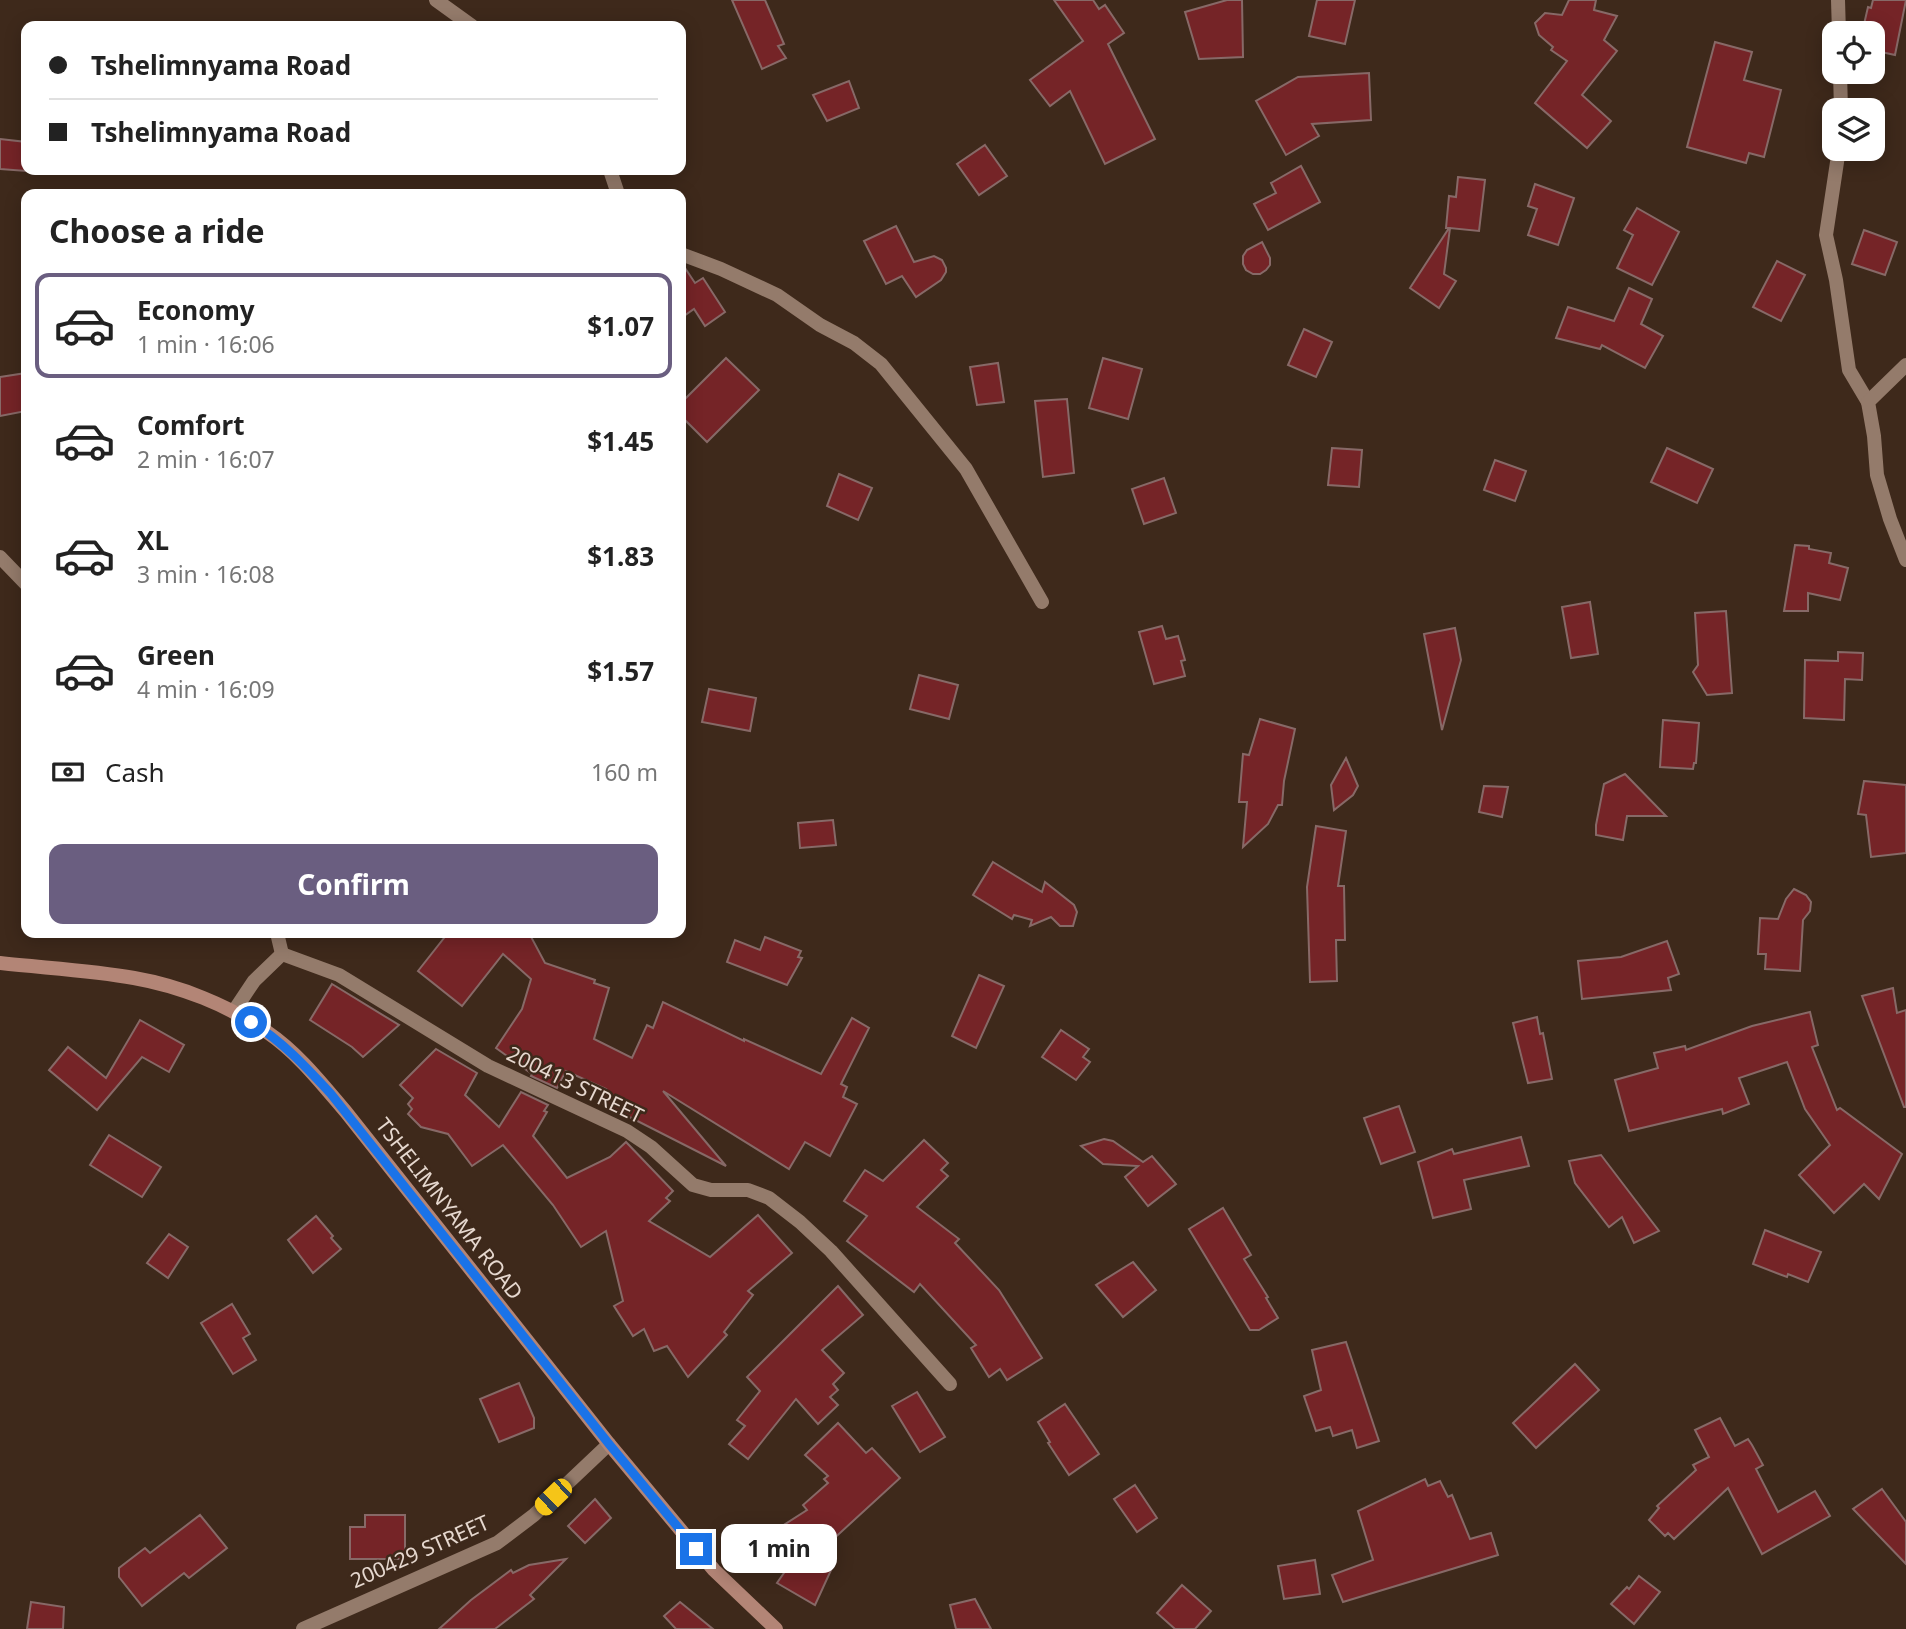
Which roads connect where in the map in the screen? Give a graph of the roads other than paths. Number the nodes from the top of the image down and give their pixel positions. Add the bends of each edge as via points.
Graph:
1 (436, 0) edge
2 (1838, 0) edge
3 (465, 21) edge
4 (1839, 21) edge
5 (1837, 161) edge
6 (686, 256) edge
7 (1906, 365) edge
8 (1868, 402) junction
9 (0, 557) edge
10 (1906, 560) edge
11 (21, 579) edge
12 (1042, 602) dead end
13 (278, 938) edge
14 (282, 954) junction
15 (0, 963) edge
16 (234, 1011) junction
17 (950, 1384) dead end
18 (609, 1444) junction
19 (303, 1629) edge
20 (776, 1629) edge

1 - 3 street
2 - 4 street
5 - 8 street via 1826,234 1850,370
6 - 12 street via 777,295 881,364 966,469
7 - 8 street
8 - 10 street via 1877,475
9 - 11 street
13 - 14 street
14 - 16 street via 254,981
14 - 17 street, 200413 STREET via 339,975 488,1066 627,1131 651,1146 693,1185 748,1190 769,1198 831,1251
15 - 16 street, TSHELIMNYAMA ROAD via 134,978 189,992
16 - 18 street, TSHELIMNYAMA ROAD via 286,1047 331,1094
18 - 19 street, 200429 STREET via 534,1515 497,1543
18 - 20 street, TSHELIMNYAMA ROAD via 714,1570

